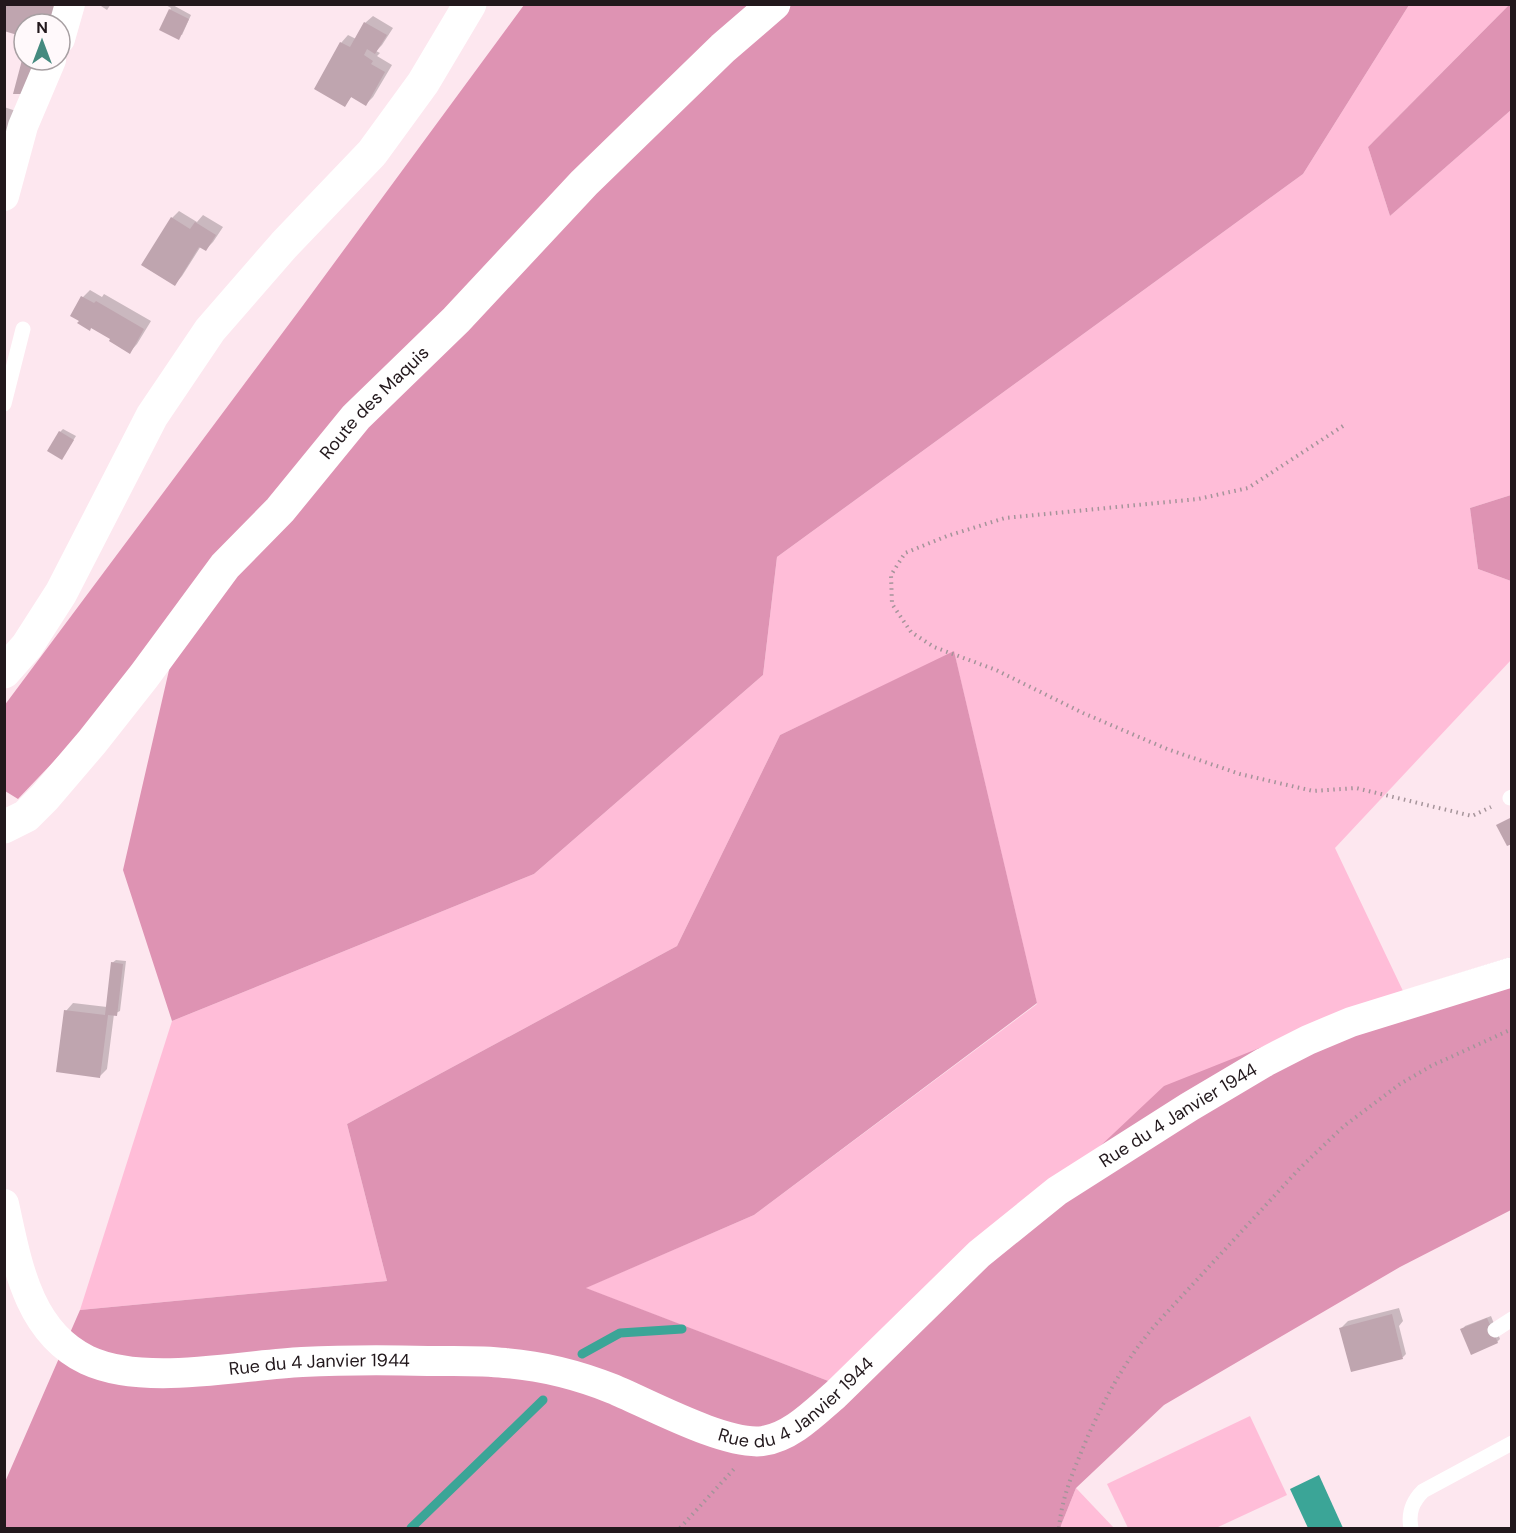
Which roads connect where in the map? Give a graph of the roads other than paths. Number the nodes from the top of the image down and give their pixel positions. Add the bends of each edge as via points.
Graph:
1 (470, 4) edge
2 (774, 4) edge
3 (46, 72) edge
4 (4, 196) edge
5 (23, 329) dead end
6 (4, 404) edge
7 (4, 672) edge
8 (4, 827) edge
9 (1512, 972) edge
10 (4, 1204) edge
11 (1512, 1319) edge
12 (1496, 1330) dead end
13 (1512, 1443) edge
14 (1411, 1528) edge

1 - 7 street via 423,83 372,153 210,330 152,416 61,593 27,646
2 - 8 street, Route des Maquis via 584,183 456,320 356,417 280,510 225,566 129,695 45,797 26,816
3 - 4 street via 23,126
5 - 6 lane
9 - 10 street, Rue du 4 Janvier 1944 via 1351,1022 1265,1062 1189,1107 1048,1198 979,1254 811,1416 783,1435 764,1441 746,1442 583,1378 505,1362 301,1362 161,1373 106,1367 85,1359 59,1340 42,1320 19,1272
11 - 12 lane
13 - 14 lane via 1422,1491 1410,1512

